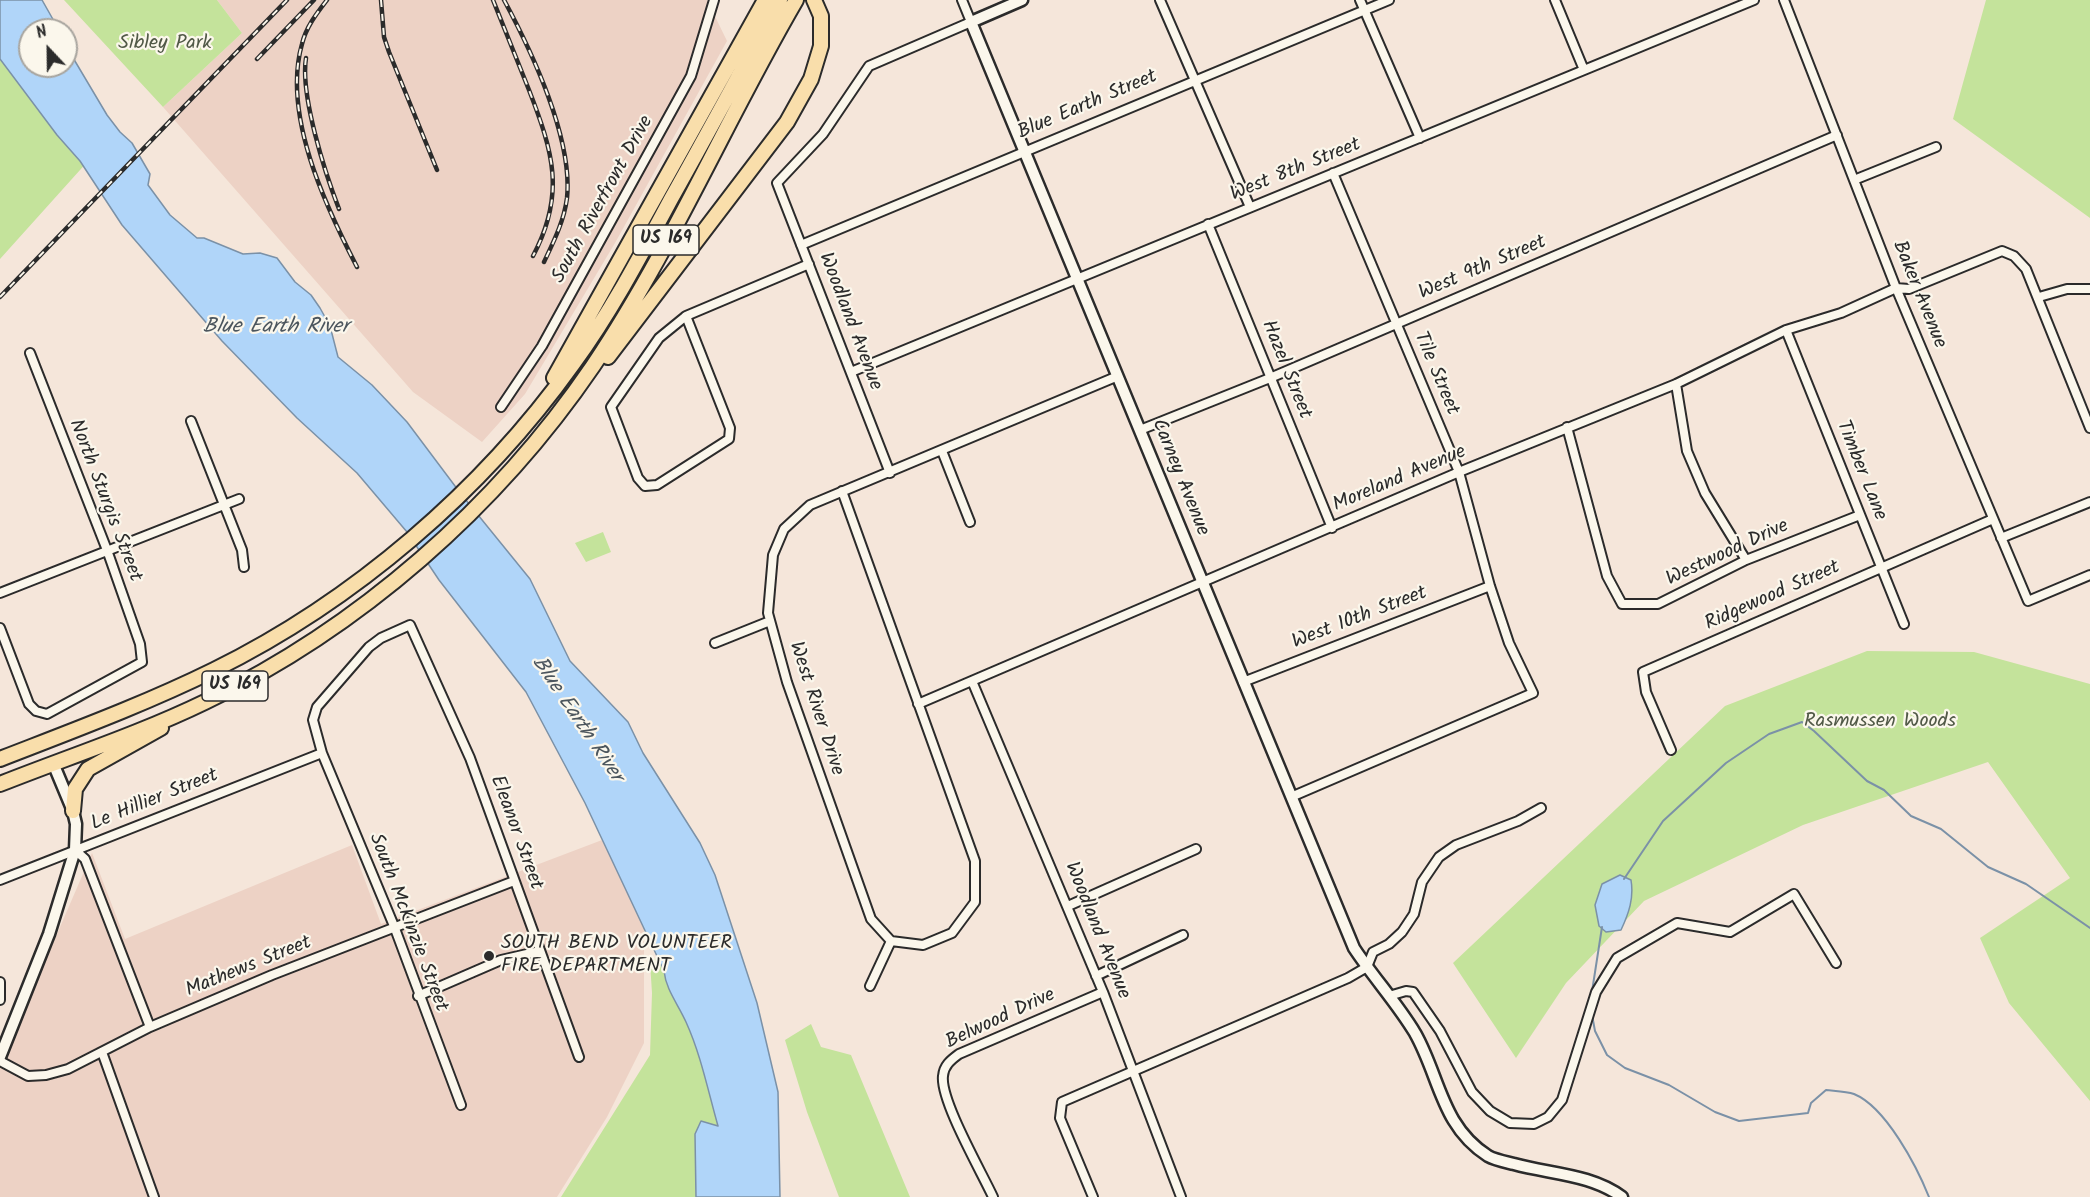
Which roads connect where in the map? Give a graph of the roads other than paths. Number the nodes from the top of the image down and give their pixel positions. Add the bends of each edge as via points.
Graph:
1 (714, 0) edge
2 (765, 0) edge
3 (814, 0) edge
4 (962, 0) edge
5 (1023, 0) edge
6 (1160, 0) edge
7 (1360, 0) edge
8 (1389, 0) edge
9 (1555, 0) edge
10 (1754, 0) edge
11 (1784, 0) edge
12 (789, 3) edge
13 (1365, 10) junction
14 (970, 22) junction
15 (1584, 70) junction
16 (1194, 80) junction
17 (1837, 135) junction
18 (1420, 138) junction
19 (1936, 147) dead end
20 (1023, 152) junction
21 (1333, 173) junction
22 (1854, 180) junction
23 (1250, 207) junction
24 (1208, 225) junction
25 (801, 245) junction
26 (809, 264) junction
27 (1078, 278) junction
28 (1896, 288) junction
29 (2090, 289) edge
30 (2039, 297) junction
31 (686, 316) junction
32 (1395, 324) junction
33 (1786, 330) junction
34 (30, 353) dead end
35 (851, 372) junction
36 (1118, 376) junction
37 (1270, 378) junction
38 (1676, 384) junction
39 (501, 407) dead end
40 (558, 416) junction
41 (191, 421) dead end
42 (524, 426) junction
43 (1568, 428) junction
44 (2090, 428) edge
45 (1140, 430) junction
46 (942, 451) junction
47 (1460, 472) junction
48 (890, 473) junction
49 (842, 491) junction
50 (239, 499) dead end
51 (2090, 502) edge
52 (224, 504) junction
53 (1860, 515) junction
54 (1993, 519) junction
55 (970, 522) dead end
56 (1332, 528) junction
57 (2001, 538) junction
58 (107, 550) junction
59 (1746, 560) junction
60 (244, 567) dead end
61 (1882, 567) junction
62 (2090, 576) edge
63 (1202, 582) junction
64 (1490, 586) junction
65 (0, 593) edge
66 (770, 621) junction
67 (1904, 624) dead end
68 (410, 625) joint
69 (0, 628) edge
70 (715, 643) dead end
71 (972, 681) junction
72 (1243, 682) junction
73 (205, 702) junction
74 (918, 704) junction
75 (70, 731) junction
76 (1671, 750) dead end
77 (322, 753) junction
78 (0, 759) edge
79 (53, 763) junction
80 (0, 784) edge
81 (1291, 797) junction
82 (1541, 808) dead end
83 (73, 811) junction
84 (1196, 849) dead end
85 (75, 850) junction
86 (0, 880) edge
87 (514, 881) junction
88 (1068, 906) junction
89 (394, 926) junction
90 (1183, 935) dead end
91 (891, 941) junction
92 (540, 951) junction
93 (1836, 963) dead end
94 (1367, 967) junction
95 (1096, 976) junction
96 (0, 982) edge
97 (870, 986) dead end
98 (1103, 992) junction
99 (418, 996) junction
100 (1389, 996) junction
101 (0, 1000) edge
102 (150, 1027) junction
103 (102, 1052) junction
104 (579, 1057) dead end
105 (0, 1059) edge
106 (1132, 1070) junction
107 (460, 1105) dead end
108 (154, 1197) edge
109 (993, 1197) edge
110 (1093, 1197) edge
111 (1181, 1197) edge
112 (1622, 1197) edge

1 - 39 street, South Riverfront Drive via 691,76 542,346
2 - 42 highway via 591,315
3 - 40 highway via 821,15 821,46 811,79 787,122 601,366
4 - 14 street, Carney Avenue
5 - 14 main road
6 - 16 street
7 - 13 street
8 - 13 street, Blue Earth Street
9 - 15 street
10 - 15 street, West 8th Street
11 - 17 street, Baker Avenue
12 - 40 highway, US 169 via 632,303
12 - 42 highway, US 169 via 628,279 574,363
13 - 16 street, Blue Earth Street
13 - 18 street
14 - 20 main road, Carney Avenue
14 - 25 street, Woodland Avenue via 869,66 823,134 777,183
15 - 18 street, West 8th Street
16 - 20 street, Blue Earth Street
16 - 23 street
17 - 22 street, Baker Avenue
17 - 32 street, West 9th Street
18 - 21 street, West 8th Street
19 - 22 street
20 - 25 street, Blue Earth Street
20 - 27 main road, Carney Avenue
21 - 23 street, West 8th Street
21 - 32 street, Tile Street
22 - 28 street, Baker Avenue
23 - 24 street, West 8th Street
24 - 27 street, West 8th Street
24 - 37 street, Hazel Street
25 - 26 street, Woodland Avenue
26 - 31 street
26 - 35 street, Woodland Avenue
27 - 35 street, West 8th Street
27 - 36 main road, Carney Avenue
28 - 30 street, Moreland Avenue via 1910,289 2002,251 2020,261
28 - 33 street, Moreland Avenue via 1841,313
28 - 54 street, Baker Avenue
29 - 30 street via 2067,289
30 - 44 street
31 - 31 street via 659,338 611,407 638,478 645,486 657,485 729,439 730,428
32 - 37 street, West 9th Street
32 - 47 street, Tile Street
33 - 38 street, Moreland Avenue
33 - 53 street, Timber Lane
34 - 58 street, North Sturgis Street
35 - 48 street, Woodland Avenue
36 - 45 main road, Carney Avenue
36 - 46 street, West River Drive
37 - 45 street, West 9th Street
37 - 56 street, Hazel Street
38 - 43 street, Moreland Avenue
38 - 59 street via 1687,451 1705,493
40 - 73 highway, US 169 via 470,512 398,577 299,650
41 - 52 street
42 - 75 highway, US 169 via 424,527 330,601 248,652 167,692
43 - 47 street, Moreland Avenue
43 - 59 street, Westwood Drive via 1607,576 1622,604 1659,604
45 - 63 main road, Carney Avenue
46 - 48 street, West River Drive
46 - 55 street
47 - 56 street, Moreland Avenue
47 - 64 street, Tile Street
48 - 49 street, West River Drive
49 - 66 street, West River Drive via 810,505 784,529 773,555
49 - 74 street
50 - 52 street
51 - 57 street
52 - 58 street
52 - 60 street via 242,550
53 - 59 street, Westwood Drive
53 - 61 street, Timber Lane
54 - 57 street, Baker Avenue
54 - 61 street, Ridgewood Street
56 - 63 street, Moreland Avenue
57 - 62 street, Baker Avenue via 2028,600
58 - 65 street
58 - 69 street, North Sturgis Street via 140,644 142,662 47,714 29,704
61 - 67 street, Timber Lane
61 - 76 street, Ridgewood Street via 1643,672 1646,692
63 - 71 street, Moreland Avenue
63 - 72 main road, Carney Avenue
64 - 72 street, West 10th Street
64 - 81 street, Tile Street via 1509,643 1533,693
66 - 70 street
66 - 91 street, West River Drive via 787,682 871,919
68 - 77 street, South McKinzie Street via 369,647 317,707 313,720
68 - 87 street, Eleanor Street via 470,758
71 - 74 street, Moreland Avenue
71 - 88 street, Woodland Avenue
72 - 81 main road, Carney Avenue
73 - 79 highway, US 169
73 - 83 highway via 88,769 75,789
74 - 91 street via 975,861 975,902 952,933 923,945
75 - 78 highway, US 169
75 - 79 highway via 58,742
77 - 85 street, Le Hillier Street
77 - 89 street, South McKinzie Street
79 - 80 highway, US 169
79 - 83 main road
81 - 94 main road, Carney Avenue via 1343,924
82 - 94 street via 1456,845 1439,857 1422,882 1414,914 1389,944 1373,952
83 - 85 main road
84 - 88 street
85 - 86 street, Le Hillier Street
85 - 102 street via 85,859
85 - 105 main road via 49,934
87 - 89 street, Mathews Street
87 - 92 street, Eleanor Street
88 - 95 street, Woodland Avenue
89 - 99 street, South McKinzie Street
89 - 102 street, Mathews Street
90 - 95 street
91 - 97 street
92 - 99 street via 501,960
92 - 104 street, Eleanor Street
93 - 100 street via 1794,894 1730,932 1677,923 1617,958 1596,992 1562,1100 1548,1117 1524,1125 1510,1123 1490,1111 1473,1092 1440,1031 1413,992 1406,990
94 - 100 main road, Carney Avenue
94 - 106 street
95 - 98 street, Woodland Avenue
96 - 101 street
98 - 106 street, Woodland Avenue
98 - 109 street, Belwood Drive via 947,1062 944,1095
99 - 107 street, South McKinzie Street
100 - 112 main road, Carney Avenue via 1416,1035 1450,1116 1489,1157 1596,1182
102 - 103 street, Mathews Street
103 - 105 street, Mathews Street via 46,1075 28,1076
103 - 108 street
106 - 110 street via 1062,1102 1059,1118
106 - 111 street, Woodland Avenue

